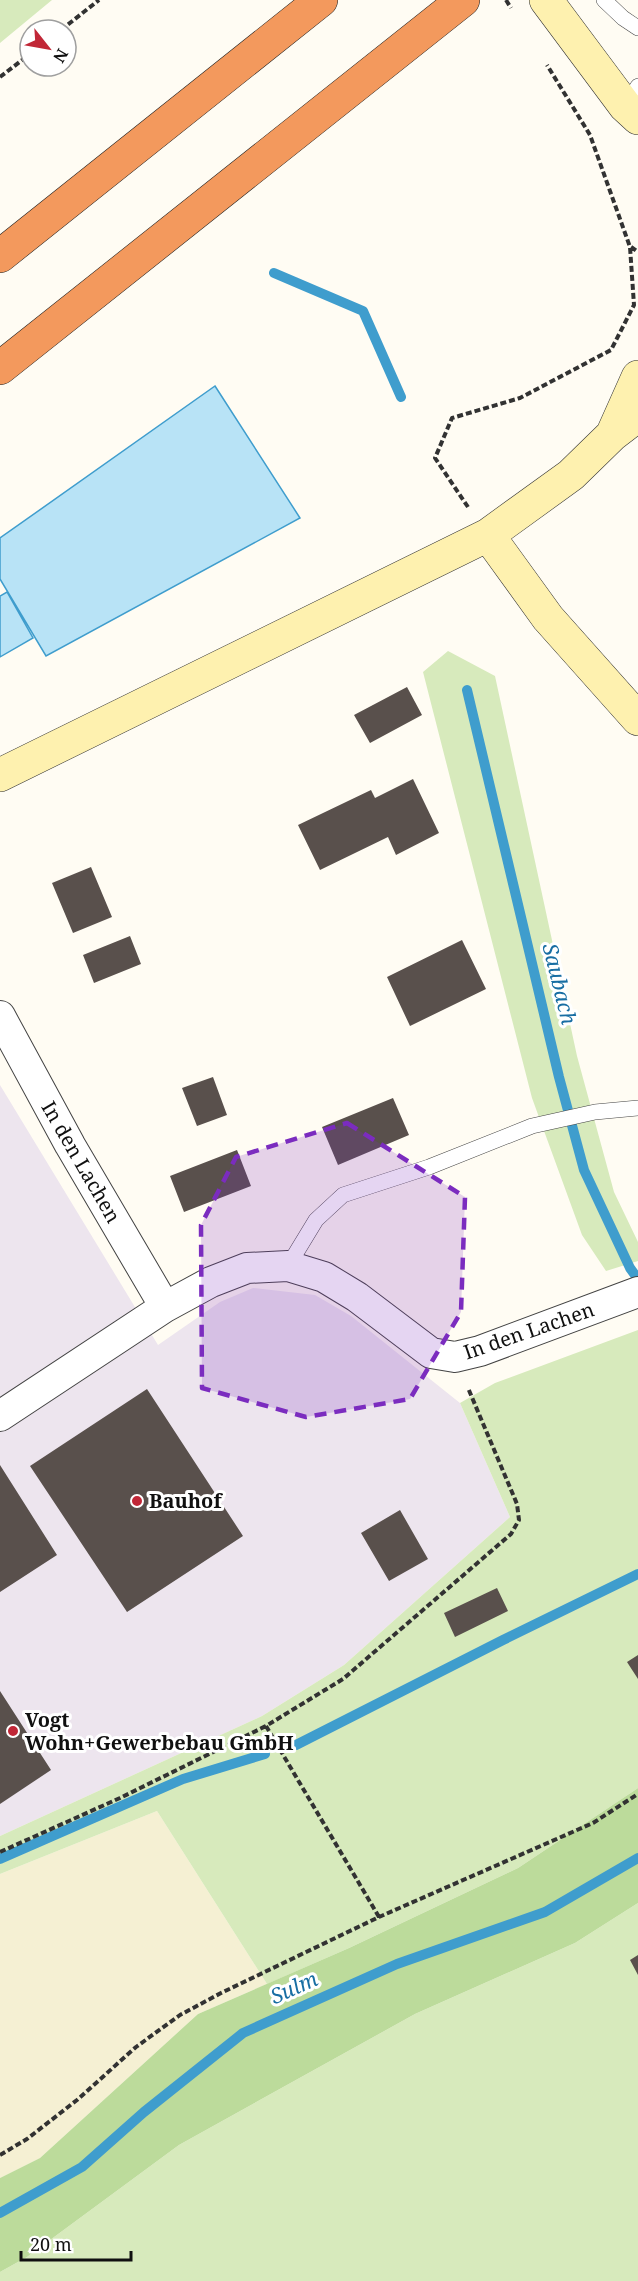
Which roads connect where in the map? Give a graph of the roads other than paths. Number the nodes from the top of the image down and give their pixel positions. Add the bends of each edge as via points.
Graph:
1 (321, 0) edge
2 (463, 0) edge
3 (546, 0) edge
4 (604, 0) edge
5 (638, 28) edge
6 (633, 103) edge
7 (638, 141) edge
8 (0, 256) edge
9 (0, 368) edge
10 (638, 377) edge
11 (638, 415) edge
12 (612, 435) junction
13 (488, 535) junction
14 (637, 716) edge
15 (0, 775) edge
16 (0, 1016) edge
17 (638, 1108) edge
18 (288, 1266) junction
19 (624, 1297) edge
20 (165, 1307) junction
21 (0, 1416) edge

1 - 8 highway
2 - 9 highway
3 - 6 street
4 - 5 lane
6 - 7 street
10 - 12 street
11 - 12 street
12 - 13 street via 572,475
13 - 14 street via 548,618
13 - 15 street
16 - 20 street, In den Lachen
17 - 18 lane via 595,1112 532,1126 429,1167 343,1195 316,1220
18 - 19 street, In den Lachen via 324,1277 357,1297 431,1353 455,1356
18 - 20 street, In den Lachen via 247,1268
20 - 21 street, In den Lachen

